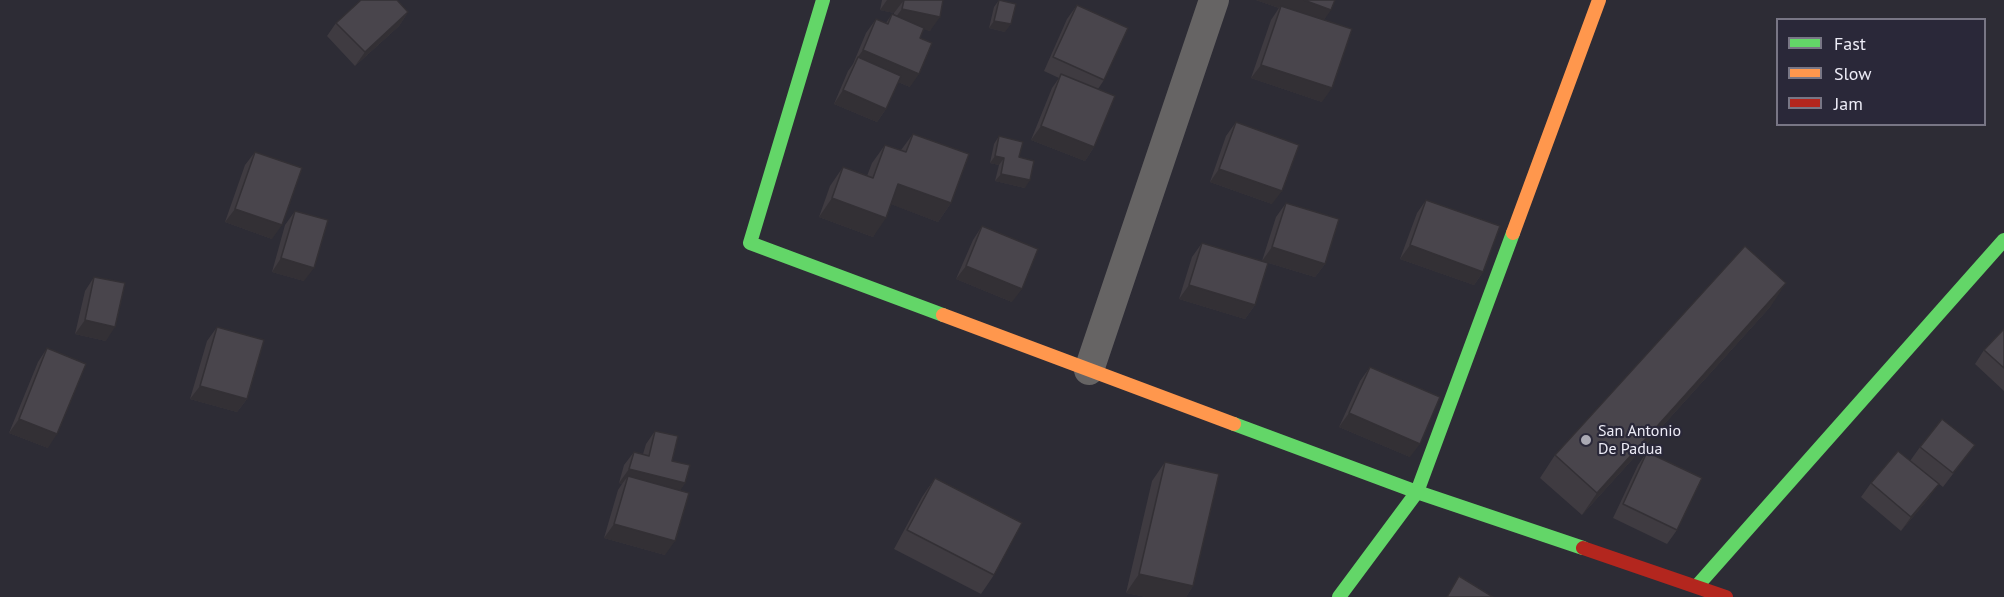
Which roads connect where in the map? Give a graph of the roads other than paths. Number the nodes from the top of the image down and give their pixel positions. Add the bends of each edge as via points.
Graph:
1 (823, 0) edge
2 (1214, 0) edge
3 (1599, 0) edge
4 (2004, 240) edge
5 (1089, 370) junction
6 (1417, 492) junction
7 (1697, 586) junction
8 (1339, 597) edge
9 (1726, 597) edge

1 - 5 street via 750,243
2 - 5 street
3 - 6 street
4 - 7 street
5 - 6 street
6 - 7 street
6 - 8 street
7 - 9 street

